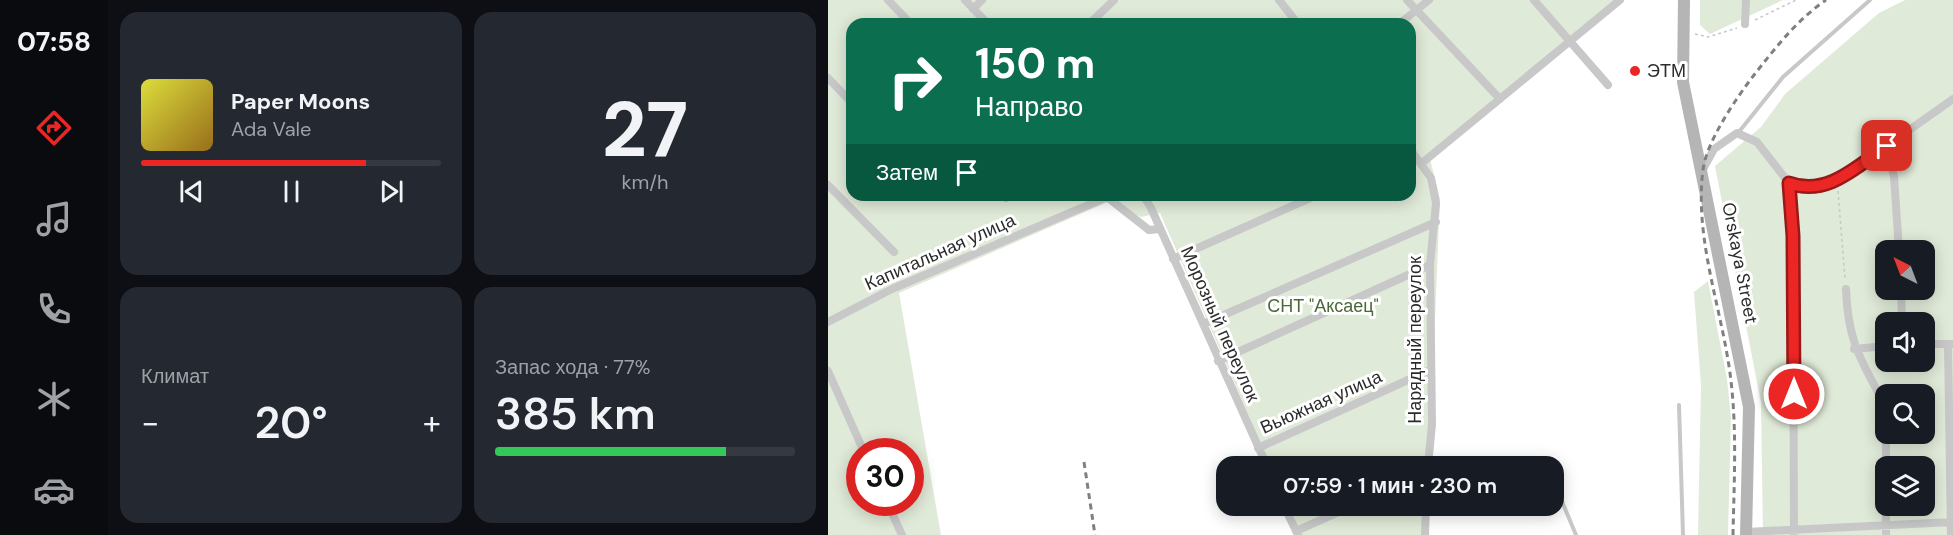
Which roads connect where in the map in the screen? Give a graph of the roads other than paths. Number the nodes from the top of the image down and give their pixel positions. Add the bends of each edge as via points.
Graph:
1 (888, 0) edge
2 (965, 0) edge
3 (982, 0) edge
4 (1114, 0) edge
5 (1279, 0) edge
6 (1407, 0) edge
7 (1429, 0) edge
8 (1534, 0) edge
9 (1620, 0) edge
10 (1684, 0) edge
11 (1746, 0) edge
12 (1870, 0) edge
13 (973, 9) junction
14 (1416, 10) junction
15 (905, 18) edge
16 (982, 18) edge
17 (1095, 18) edge
18 (1293, 18) edge
19 (1406, 18) edge
20 (1745, 24) dead end
21 (1571, 40) junction
22 (828, 78) edge
23 (1608, 85) dead end
24 (846, 97) edge
25 (1500, 99) junction
26 (1953, 99) edge
27 (1737, 133) junction
28 (1887, 146) junction
29 (1416, 157) edge
30 (1422, 163) junction
31 (1703, 169) junction
32 (1789, 183) junction
33 (828, 185) edge
34 (1098, 201) edge
35 (1112, 201) edge
36 (1146, 201) edge
37 (1304, 201) edge
38 (1436, 222) junction
39 (1160, 229) junction
40 (1898, 240) edge
41 (894, 252) dead end
42 (1173, 259) junction
43 (1430, 265) junction
44 (1846, 289) road end
45 (828, 322) edge
46 (1203, 324) junction
47 (1950, 344) edge
48 (1875, 347) edge
49 (1854, 349) junction
50 (1218, 361) junction
51 (1430, 370) junction
52 (828, 371) edge
53 (1875, 386) edge
54 (1679, 405) dead end
55 (858, 438) edge
56 (1258, 448) junction
57 (1262, 456) edge
58 (1429, 456) edge
59 (1564, 506) edge
60 (893, 516) edge
61 (1289, 516) edge
62 (1332, 516) edge
63 (1426, 516) edge
64 (1952, 522) edge
65 (1886, 530) edge
66 (1794, 532) edge
67 (1297, 533) edge
68 (1746, 533) edge
69 (902, 535) edge
70 (1425, 535) edge
71 (1576, 535) edge
72 (1683, 535) edge
73 (1951, 535) edge

1 - 15 street
2 - 13 street
3 - 13 street
4 - 17 street
5 - 18 street
6 - 14 street
7 - 14 street
8 - 21 street
9 - 21 street
10 - 31 main road, Orskaya Street via 1683,82
11 - 20 street
12 - 27 lane via 1783,77
13 - 16 street
14 - 19 street
14 - 25 street
21 - 23 street
21 - 25 street
22 - 24 street
25 - 30 street
26 - 28 street
27 - 31 street via 1714,149
27 - 32 street via 1757,142
28 - 32 street via 1837,181 1814,189
28 - 40 street via 1894,177
29 - 30 street, Нарядный переулок
30 - 38 street, Нарядный переулок via 1431,178 1437,203
31 - 68 main road, Orskaya Street via 1749,407
32 - 66 street via 1793,236
33 - 41 street
34 - 45 street, Капитальная улица via 892,289
35 - 39 street, Капитальная улица via 1149,230
36 - 39 street, Морозный переулок
37 - 42 street
38 - 43 street, Нарядный переулок
38 - 46 street
39 - 42 street, Морозный переулок
42 - 46 street, Морозный переулок
43 - 50 street
43 - 51 street, Нарядный переулок
44 - 49 street via 1847,322
46 - 50 street, Морозный переулок
47 - 64 street
48 - 49 street
49 - 53 street
50 - 56 street, Морозный переулок
51 - 56 street, Вьюжная улица
51 - 58 street, Нарядный переулок
52 - 55 street
54 - 72 lane
56 - 57 street, Морозный переулок
59 - 71 lane
60 - 69 street
61 - 67 street
62 - 67 street
63 - 70 street
64 - 65 street
64 - 73 street
65 - 66 street
66 - 68 street

